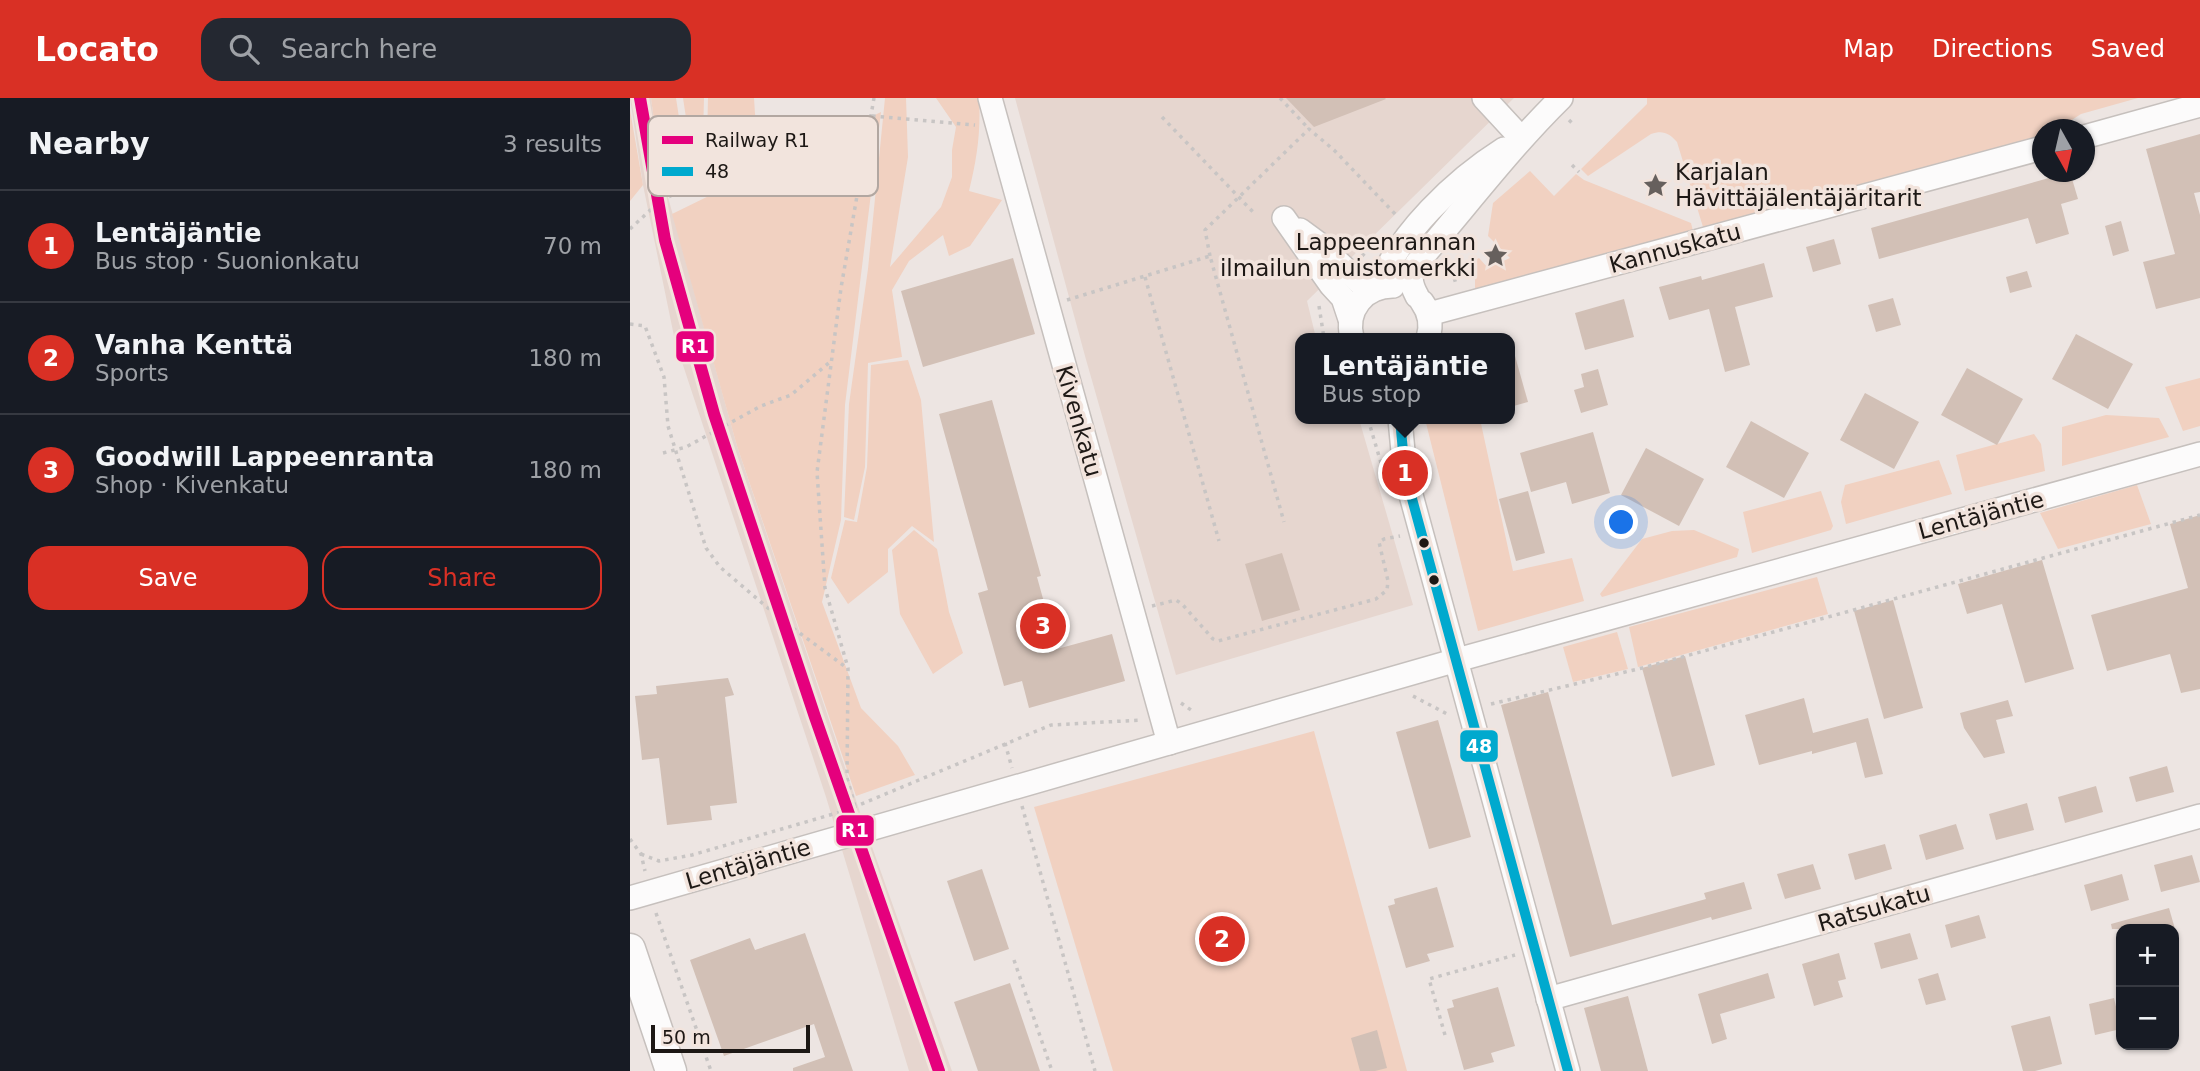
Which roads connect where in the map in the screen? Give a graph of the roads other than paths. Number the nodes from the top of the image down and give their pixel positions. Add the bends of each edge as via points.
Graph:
1 (990, 98) edge
2 (1484, 98) edge
3 (1561, 98) edge
4 (2200, 105) edge
5 (2095, 133) edge
6 (1521, 138) junction
7 (2032, 151) edge
8 (1375, 288) junction
9 (1423, 305) junction
10 (1351, 329) edge
11 (1429, 333) edge
12 (1385, 424) edge
13 (1401, 424) edge
14 (2200, 454) edge
15 (1405, 473) junction
16 (1457, 660) junction
17 (1169, 743) junction
18 (2200, 816) edge
19 (640, 895) edge
20 (630, 949) edge
21 (1548, 999) junction
22 (671, 1071) edge
23 (1568, 1071) edge

1 - 17 street, Kivenkatu
2 - 6 street
3 - 6 street
4 - 5 street
6 - 8 street via 1458,184 1415,226
6 - 9 street via 1416,262 1411,286
7 - 9 street, Kannuskatu
8 - 9 street via 1399,286
8 - 10 street via 1360,298
8 - 10 street via 1359,282 1284,218 1343,298
9 - 11 street via 1431,324
12 - 15 street
13 - 15 street
14 - 16 street, Lentäjäntie
15 - 16 street
16 - 17 street, Lentäjäntie
16 - 21 street
17 - 19 street, Lentäjäntie
18 - 21 street, Ratsukatu
20 - 22 main road
21 - 23 street

